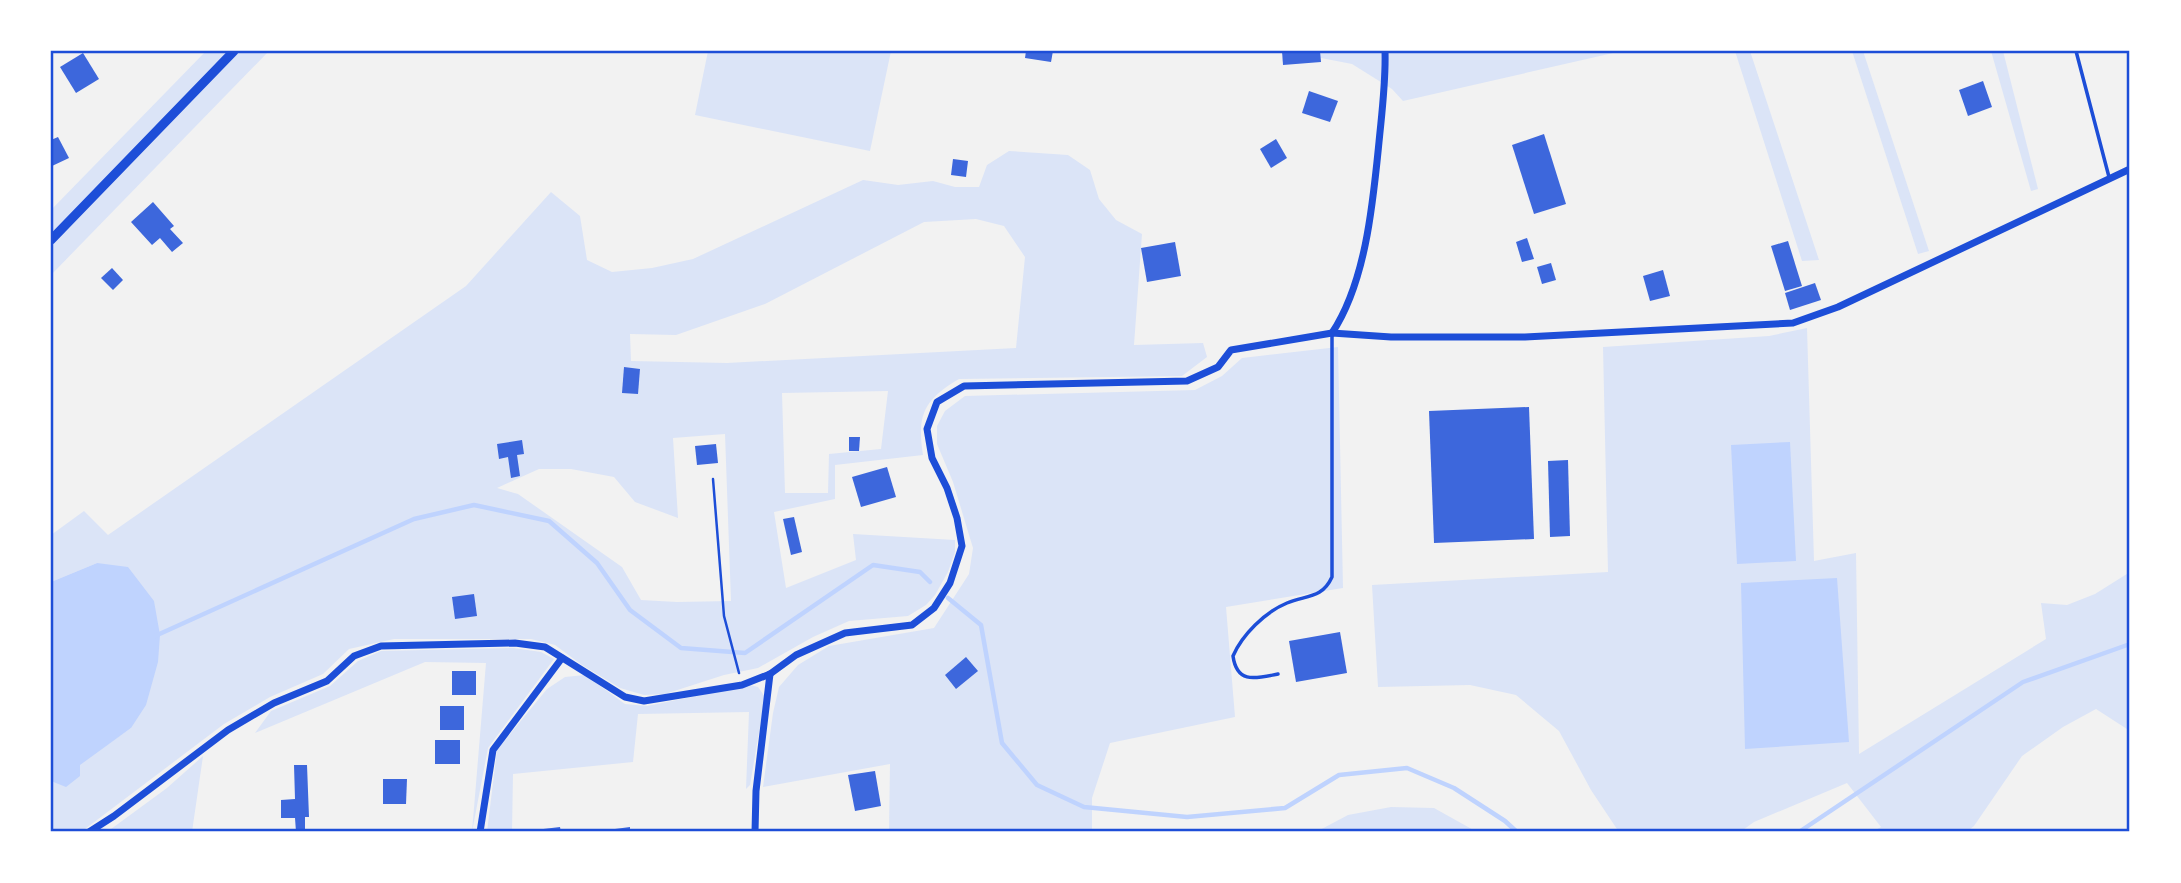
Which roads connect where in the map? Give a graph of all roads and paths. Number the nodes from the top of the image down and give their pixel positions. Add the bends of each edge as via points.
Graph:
1 (234, 51) edge
2 (1385, 51) edge
3 (2076, 51) edge
4 (2130, 169) edge
5 (2110, 178) junction
6 (51, 239) edge
7 (1332, 333) junction
8 (713, 479) dead end
9 (562, 658) junction
10 (770, 674) junction
11 (1278, 674) dead end
12 (742, 685) junction
13 (89, 832) edge
14 (480, 832) edge
15 (755, 832) edge

1 - 6 street
2 - 7 street via 1365,242 1342,317
3 - 5 lane
4 - 5 street
5 - 7 street via 1793,323 1525,337
7 - 10 street via 1231,350 1218,367 1188,381 964,386 937,402 927,429 932,458 947,488 962,547 950,583 934,608 912,625 845,633
7 - 11 lane via 1332,577 1314,596 1271,612 1233,656 1234,668 1242,676
8 - 12 path via 724,616
9 - 12 street via 625,697 644,701
9 - 13 street via 545,647 515,643 372,649 354,656 327,681 274,703 228,730
9 - 14 street via 493,750
10 - 12 street
10 - 15 street

